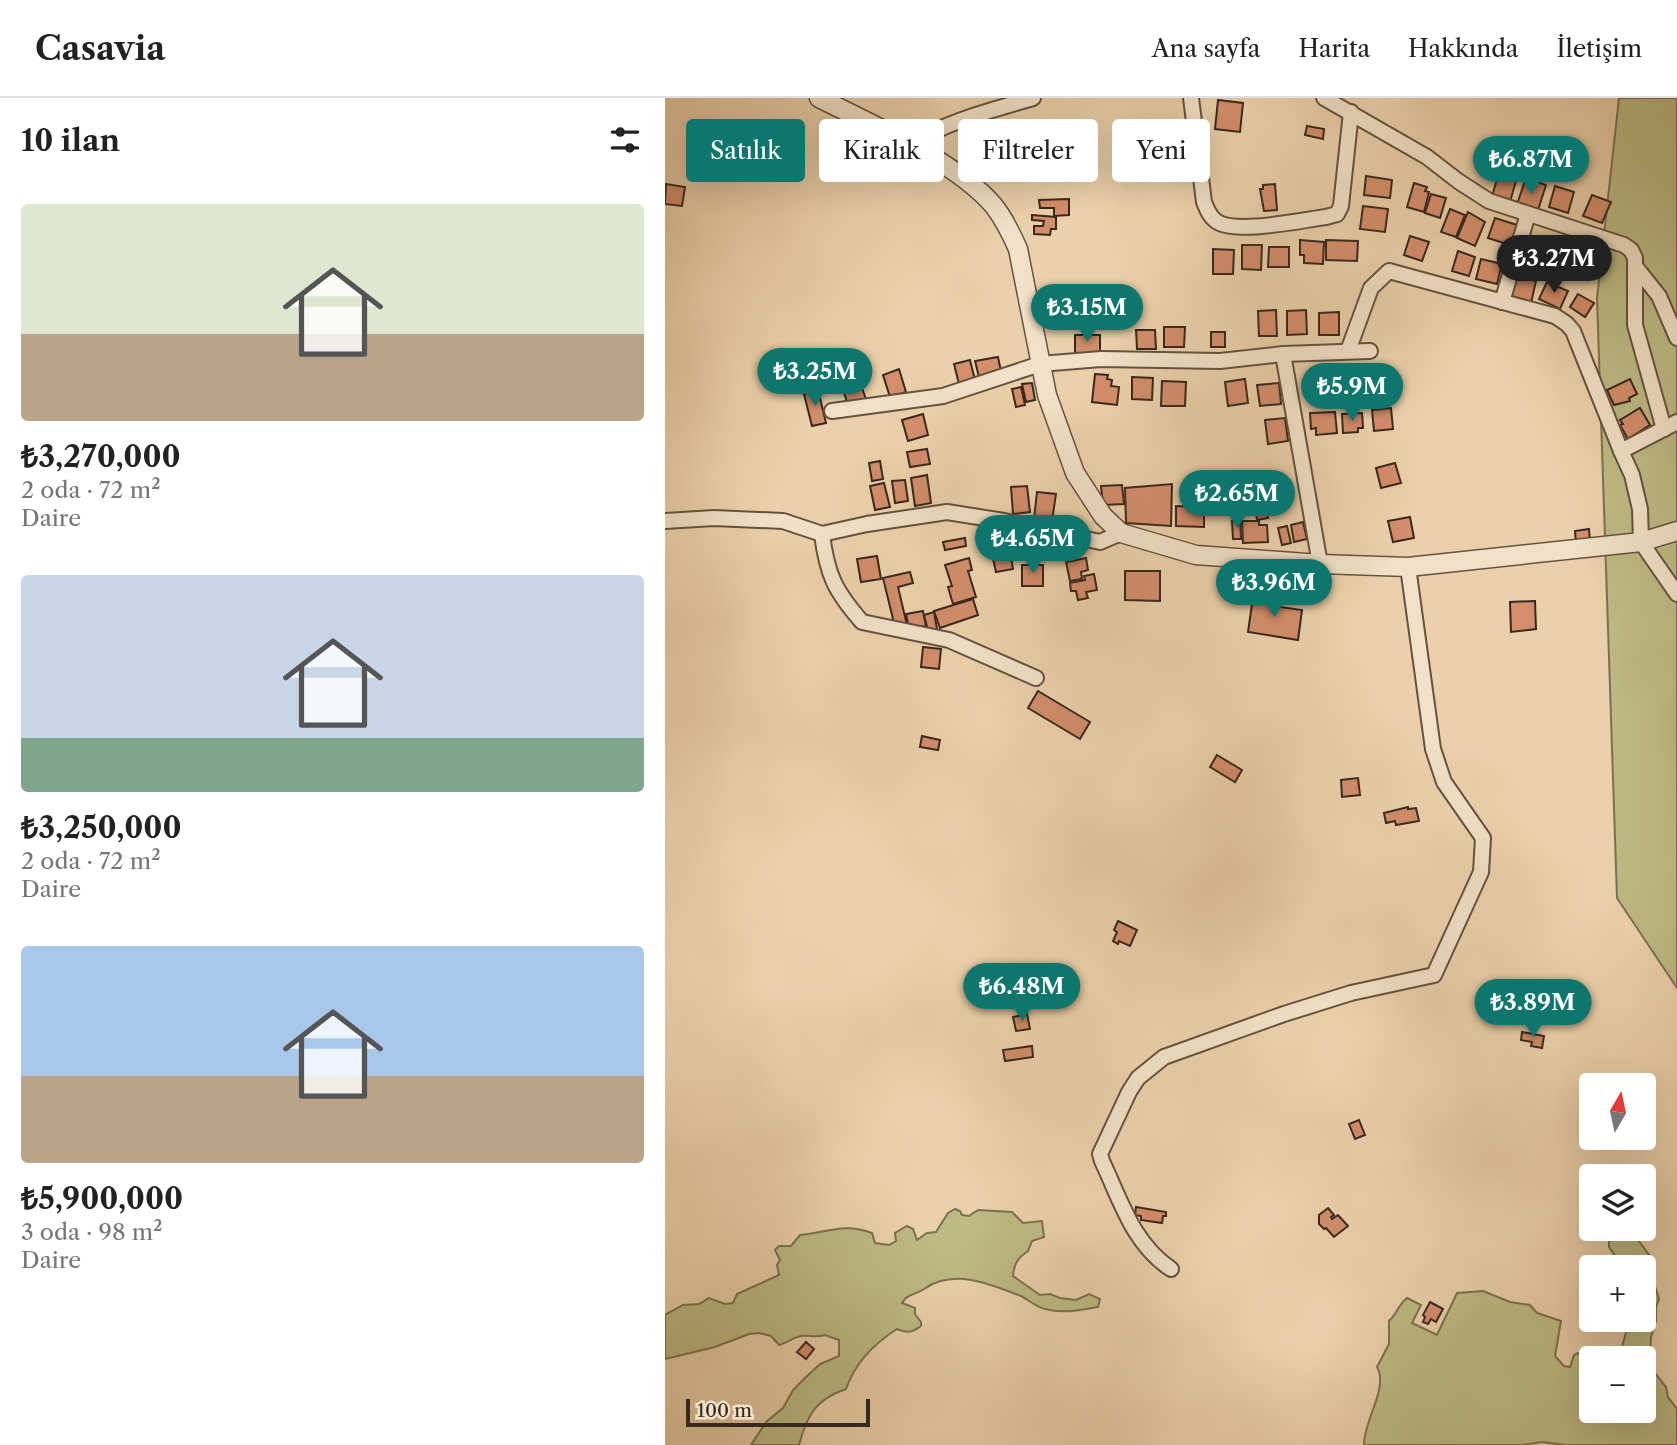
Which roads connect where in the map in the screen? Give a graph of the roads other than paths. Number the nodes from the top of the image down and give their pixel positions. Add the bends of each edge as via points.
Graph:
1 (819, 98) edge
2 (1033, 98) edge
3 (1191, 98) edge
4 (1325, 98) edge
5 (1351, 112) junction
6 (859, 119) edge
7 (944, 125) edge
8 (944, 168) edge
9 (1528, 214) junction
10 (1635, 266) junction
11 (1502, 302) junction
12 (1677, 338) edge
13 (1348, 351) junction
14 (1370, 351) dead end
15 (1283, 354) junction
16 (1040, 364) junction
17 (832, 411) dead end
18 (1671, 426) edge
19 (1621, 451) junction
20 (665, 521) edge
21 (1677, 531) edge
22 (1121, 533) junction
23 (822, 534) junction
24 (1641, 542) junction
25 (1320, 564) junction
26 (1408, 567) junction
27 (1677, 594) edge
28 (1036, 678) dead end
29 (1171, 1269) dead end

1 - 6 street
2 - 7 street
3 - 5 street via 1204,202 1216,222 1239,227 1337,214
4 - 5 street
5 - 9 street via 1489,201
8 - 16 street via 993,205 1008,227 1018,248
9 - 10 street via 1624,245 1631,250
9 - 11 street
10 - 12 street via 1659,296
10 - 18 street via 1636,325
11 - 13 street via 1389,271 1371,288
11 - 19 street via 1555,316 1573,331
13 - 14 street
13 - 15 street
15 - 16 street via 1220,361 1101,359
15 - 25 street
16 - 17 street via 943,396
16 - 22 street via 1075,473 1103,516
18 - 19 street
19 - 24 street via 1640,509
20 - 23 street via 783,522
21 - 24 street
22 - 23 street via 1100,542 947,512
22 - 25 street via 1196,555
23 - 28 street via 833,584 862,622 949,640
24 - 26 street
24 - 27 street
25 - 26 street
26 - 29 street via 1433,749 1444,782 1483,838 1482,872 1434,975 1351,993 1285,1014 1164,1057 1138,1078 1100,1154 1139,1239

